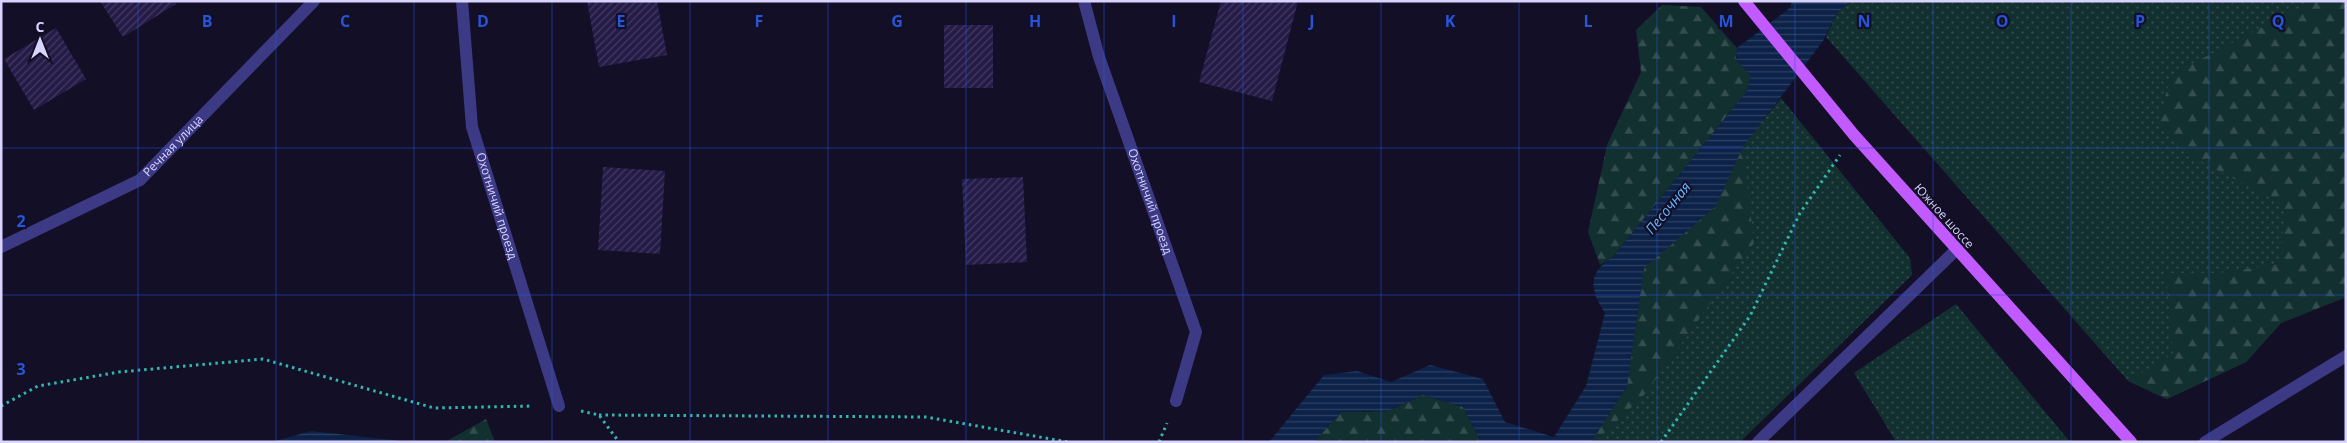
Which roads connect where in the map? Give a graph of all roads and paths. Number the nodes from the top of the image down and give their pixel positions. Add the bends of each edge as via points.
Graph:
1 (314, 1) edge
2 (462, 1) edge
3 (1084, 1) edge
4 (1744, 1) edge
5 (1854, 135) junction
6 (1, 247) edge
7 (1956, 250) junction
8 (2346, 356) edge
9 (1176, 401) dead end
10 (1, 406) edge
11 (559, 406) junction
12 (599, 415) junction
13 (619, 442) edge
14 (1068, 442) edge
15 (1661, 442) edge
16 (1758, 442) edge
17 (2131, 442) edge
18 (2205, 442) edge

1 - 6 street, Речная улица via 140,180
2 - 11 street, Охотничий проезд via 472,127
3 - 9 street, Охотничий проезд via 1099,57 1196,332
4 - 5 main road, Южное шоссе
5 - 7 main road, Южное шоссе
5 - 15 path via 1800,213 1750,316
7 - 16 street
7 - 17 main road, Южное шоссе
8 - 18 street
10 - 11 path via 38,386 119,372 263,359 434,408
11 - 12 path
12 - 13 path
12 - 14 path via 926,417

